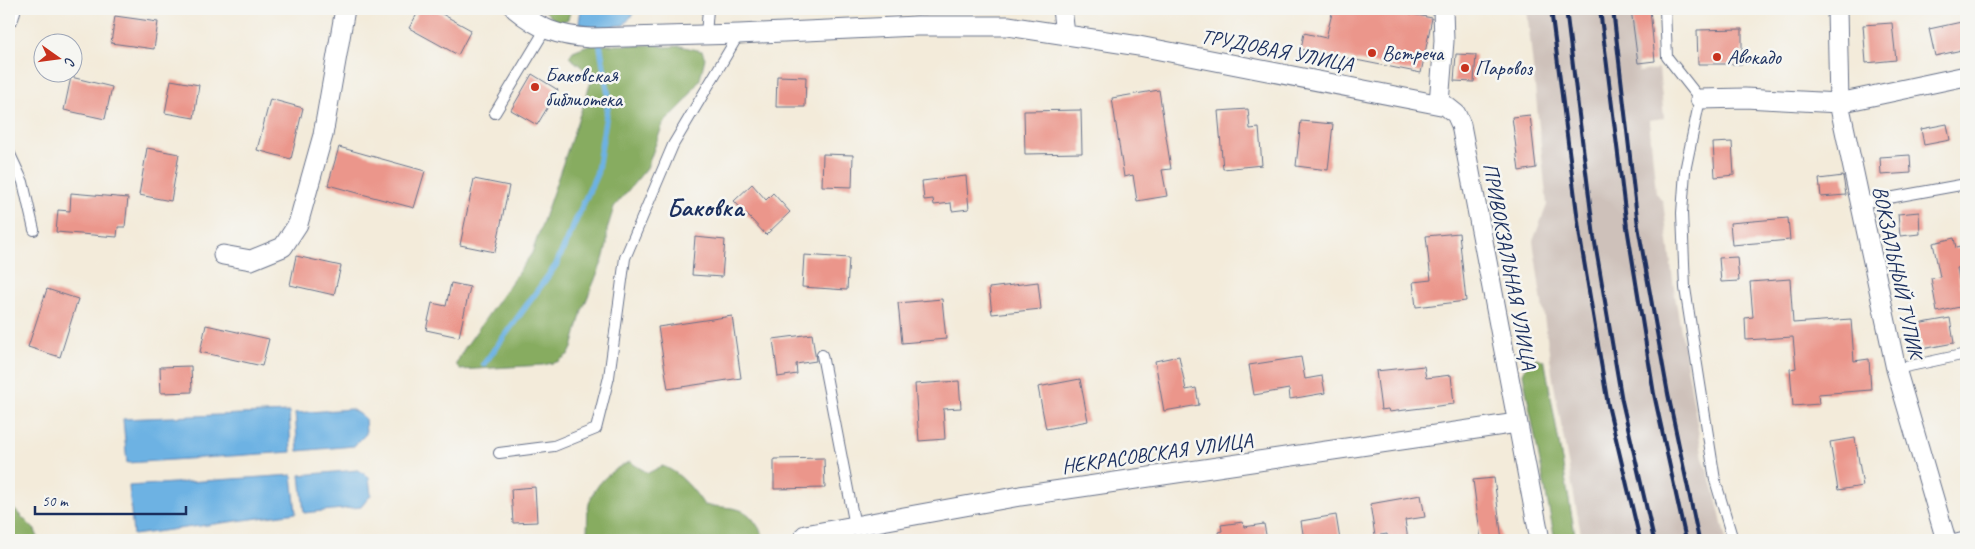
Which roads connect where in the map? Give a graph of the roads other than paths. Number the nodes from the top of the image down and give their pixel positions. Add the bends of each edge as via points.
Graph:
1 (11, 9) edge
2 (345, 9) edge
3 (515, 9) edge
4 (708, 9) edge
5 (1062, 9) edge
6 (1443, 9) edge
7 (1665, 9) edge
8 (1837, 9) edge
9 (9, 17) edge
10 (545, 30) junction
11 (740, 34) junction
12 (1065, 34) junction
13 (706, 35) junction
14 (1966, 76) edge
15 (1700, 99) junction
16 (1439, 103) junction
17 (1839, 103) junction
18 (495, 114) dead end
19 (9, 152) edge
20 (1966, 184) edge
21 (1861, 203) junction
22 (34, 230) dead end
23 (223, 255) dead end
24 (1966, 354) edge
25 (822, 355) dead end
26 (1896, 369) junction
27 (1517, 423) junction
28 (499, 453) dead end
29 (855, 526) junction
30 (805, 535) dead end
31 (1966, 537) edge
32 (1540, 540) edge
33 (1732, 540) edge
34 (1946, 540) edge
35 (1954, 540) edge

1 - 9 street
2 - 23 street via 323,135 298,224 283,247 251,260
3 - 10 street, ТРУДОВАЯ УЛИЦА
4 - 13 lane
5 - 12 street
6 - 16 street
7 - 15 lane via 1668,57
8 - 17 street, ВОКЗАЛЬНЫЙ ТУПИК
10 - 13 street, ТРУДОВАЯ УЛИЦА via 590,38
10 - 18 lane
11 - 12 street, ТРУДОВАЯ УЛИЦА via 917,26 1008,26
11 - 13 street, ТРУДОВАЯ УЛИЦА
11 - 28 lane via 673,145 625,258 609,378 596,429 554,446
12 - 16 street, ТРУДОВАЯ УЛИЦА
14 - 17 street
15 - 17 street
15 - 33 lane via 1685,171 1682,213 1685,288 1715,480
16 - 27 street, ПРИВОКЗАЛЬНАЯ УЛИЦА via 1456,114 1461,125
17 - 21 street, ВОКЗАЛЬНЫЙ ТУПИК
19 - 22 lane via 24,182
20 - 21 lane
21 - 26 street, ВОКЗАЛЬНЫЙ ТУПИК
24 - 26 lane
25 - 29 lane
26 - 34 street, ВОКЗАЛЬНЫЙ ТУПИК
27 - 29 street, НЕКРАСОВСКАЯ УЛИЦА via 1020,496
27 - 32 street, ПРИВОКЗАЛЬНАЯ УЛИЦА
29 - 30 street, НЕКРАСОВСКАЯ УЛИЦА
31 - 35 lane

